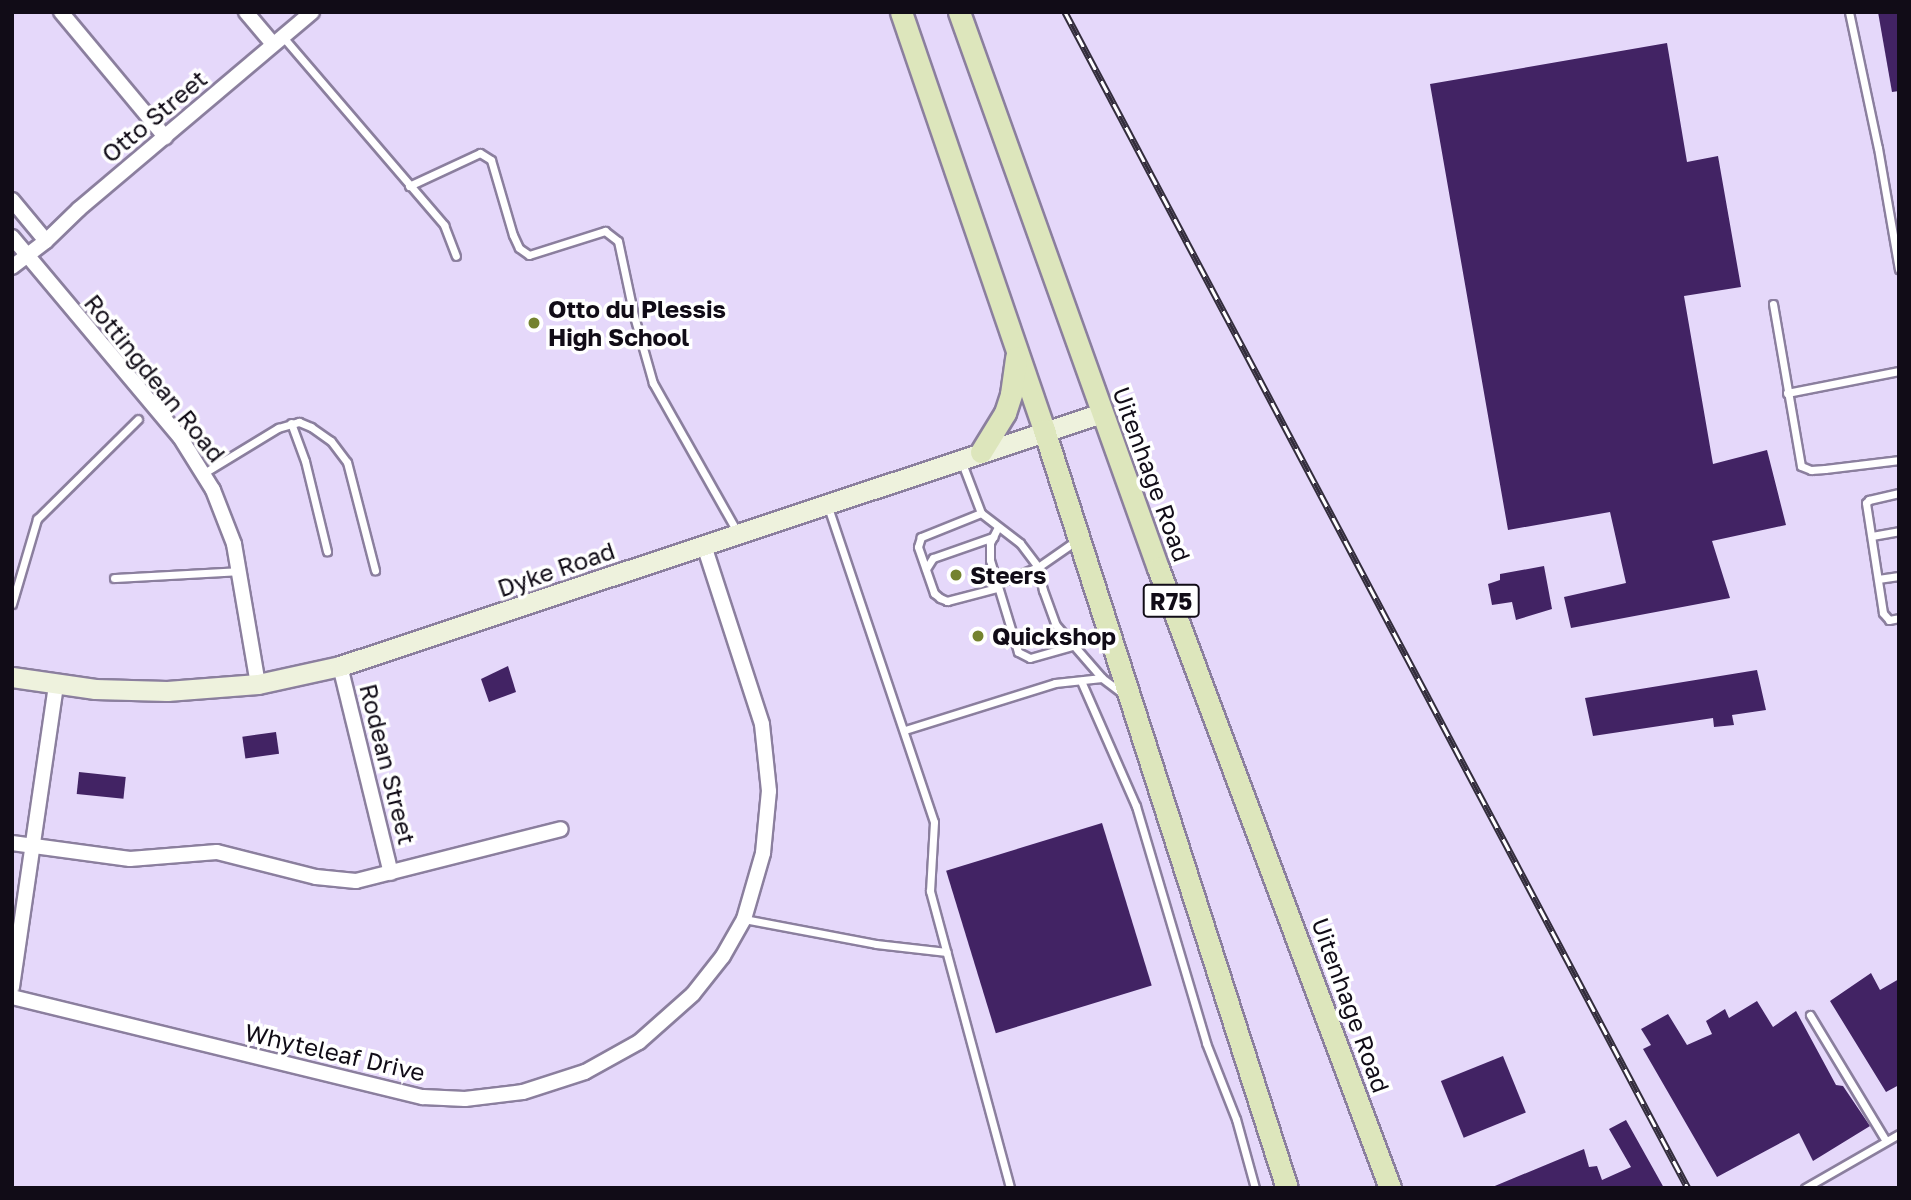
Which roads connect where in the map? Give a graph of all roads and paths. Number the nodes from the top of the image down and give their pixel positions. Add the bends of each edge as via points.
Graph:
1 (61, 12) edge
2 (246, 12) edge
3 (312, 12) edge
4 (901, 12) edge
5 (959, 12) edge
6 (1849, 12) edge
7 (278, 40) junction
8 (165, 137) junction
9 (409, 186) junction
10 (12, 200) edge
11 (12, 237) edge
12 (46, 241) junction
13 (27, 255) junction
14 (456, 256) dead end
15 (12, 267) edge
16 (1899, 269) edge
17 (1773, 304) dead end
18 (1017, 352) junction
19 (1899, 371) edge
20 (1787, 393) junction
21 (1102, 413) junction
22 (138, 419) dead end
23 (291, 423) junction
24 (1044, 430) junction
25 (981, 452) junction
26 (960, 459) junction
27 (1899, 460) edge
28 (204, 473) junction
29 (1899, 493) edge
30 (827, 503) junction
31 (981, 513) junction
32 (998, 527) junction
33 (1899, 531) edge
34 (738, 534) junction
35 (1872, 536) junction
36 (992, 537) junction
37 (1077, 539) junction
38 (704, 545) junction
39 (327, 551) dead end
40 (1038, 567) junction
41 (375, 569) dead end
42 (926, 570) junction
43 (239, 571) junction
44 (1899, 576) edge
45 (114, 578) dead end
46 (1878, 579) junction
47 (996, 586) junction
48 (12, 604) edge
49 (1899, 618) edge
50 (1076, 645) junction
51 (340, 666) junction
52 (12, 677) edge
53 (1102, 678) junction
54 (1081, 681) junction
55 (258, 684) junction
56 (57, 685) junction
57 (1129, 699) junction
58 (905, 730) junction
59 (561, 829) dead end
60 (12, 843) edge
61 (33, 846) junction
62 (391, 873) junction
63 (744, 919) junction
64 (947, 952) junction
65 (12, 987) edge
66 (12, 997) edge
67 (1810, 1015) dead end
68 (1899, 1134) edge
69 (1886, 1141) junction
70 (1010, 1188) edge
71 (1255, 1188) edge
72 (1287, 1188) edge
73 (1390, 1188) edge
74 (1805, 1188) edge

1 - 8 street
2 - 7 street
3 - 7 street, Otto Street
4 - 18 main road, R75
5 - 21 main road, Uitenhage Road / R75
6 - 16 lane
7 - 8 street, Otto Street
7 - 9 lane
8 - 12 street, Otto Street
9 - 14 lane via 444,225
9 - 34 lane via 481,152 491,160 516,242 529,255 605,231 618,241 653,383
10 - 12 street
11 - 13 street, Rottingdean Road
12 - 13 street, Otto Street
13 - 15 street, Otto Street
13 - 28 street, Rottingdean Road
17 - 20 lane
18 - 24 main road, R75
18 - 25 main road via 1008,404
19 - 20 lane
20 - 27 lane via 1801,466 1811,470
21 - 24 street, Dyke Road
21 - 73 main road, Uitenhage Road / R75
22 - 48 lane via 37,519
23 - 28 lane via 256,439
23 - 39 lane
23 - 41 lane via 304,423 322,434 347,462
24 - 25 street, Dyke Road
24 - 37 main road, R75
25 - 26 street, Dyke Road
26 - 30 street, Dyke Road
26 - 31 lane
28 - 43 street, Rottingdean Road via 228,525
29 - 35 lane via 1867,502
30 - 34 street, Dyke Road
30 - 58 lane
31 - 32 lane
31 - 42 lane via 921,537 918,547
32 - 36 lane
32 - 40 lane via 1020,543
33 - 35 lane
34 - 38 street, Dyke Road
35 - 46 lane
36 - 42 lane via 933,558
36 - 47 lane via 990,560
37 - 40 lane
37 - 57 main road, R75
38 - 51 street, Dyke Road
38 - 63 street, Whyteleaf Drive via 759,713 767,762 764,853
40 - 47 lane
40 - 50 lane via 1056,625
42 - 47 lane via 934,593 947,601
43 - 45 lane
43 - 55 street, Rottingdean Road
44 - 46 lane
46 - 49 lane via 1884,616
47 - 50 lane via 1023,656
50 - 53 lane
51 - 55 street, Dyke Road
51 - 62 street, Rodean Street
52 - 56 street, Dyke Road
53 - 54 lane
53 - 57 lane
54 - 58 lane via 1055,683
54 - 71 lane via 1136,806 1206,1043 1236,1119
55 - 56 street, Dyke Road via 167,691
56 - 61 street
57 - 72 main road, R75
58 - 64 lane via 934,822 930,891
59 - 62 street, Rodean Street
60 - 61 street, Rodean Street
61 - 62 street, Rodean Street via 138,859 211,852 336,880 356,881
61 - 65 street
63 - 64 lane
63 - 66 street, Whyteleaf Drive via 693,994 639,1042 565,1080 492,1097 450,1099 392,1092
64 - 70 lane
67 - 69 lane
68 - 69 lane
69 - 74 lane

